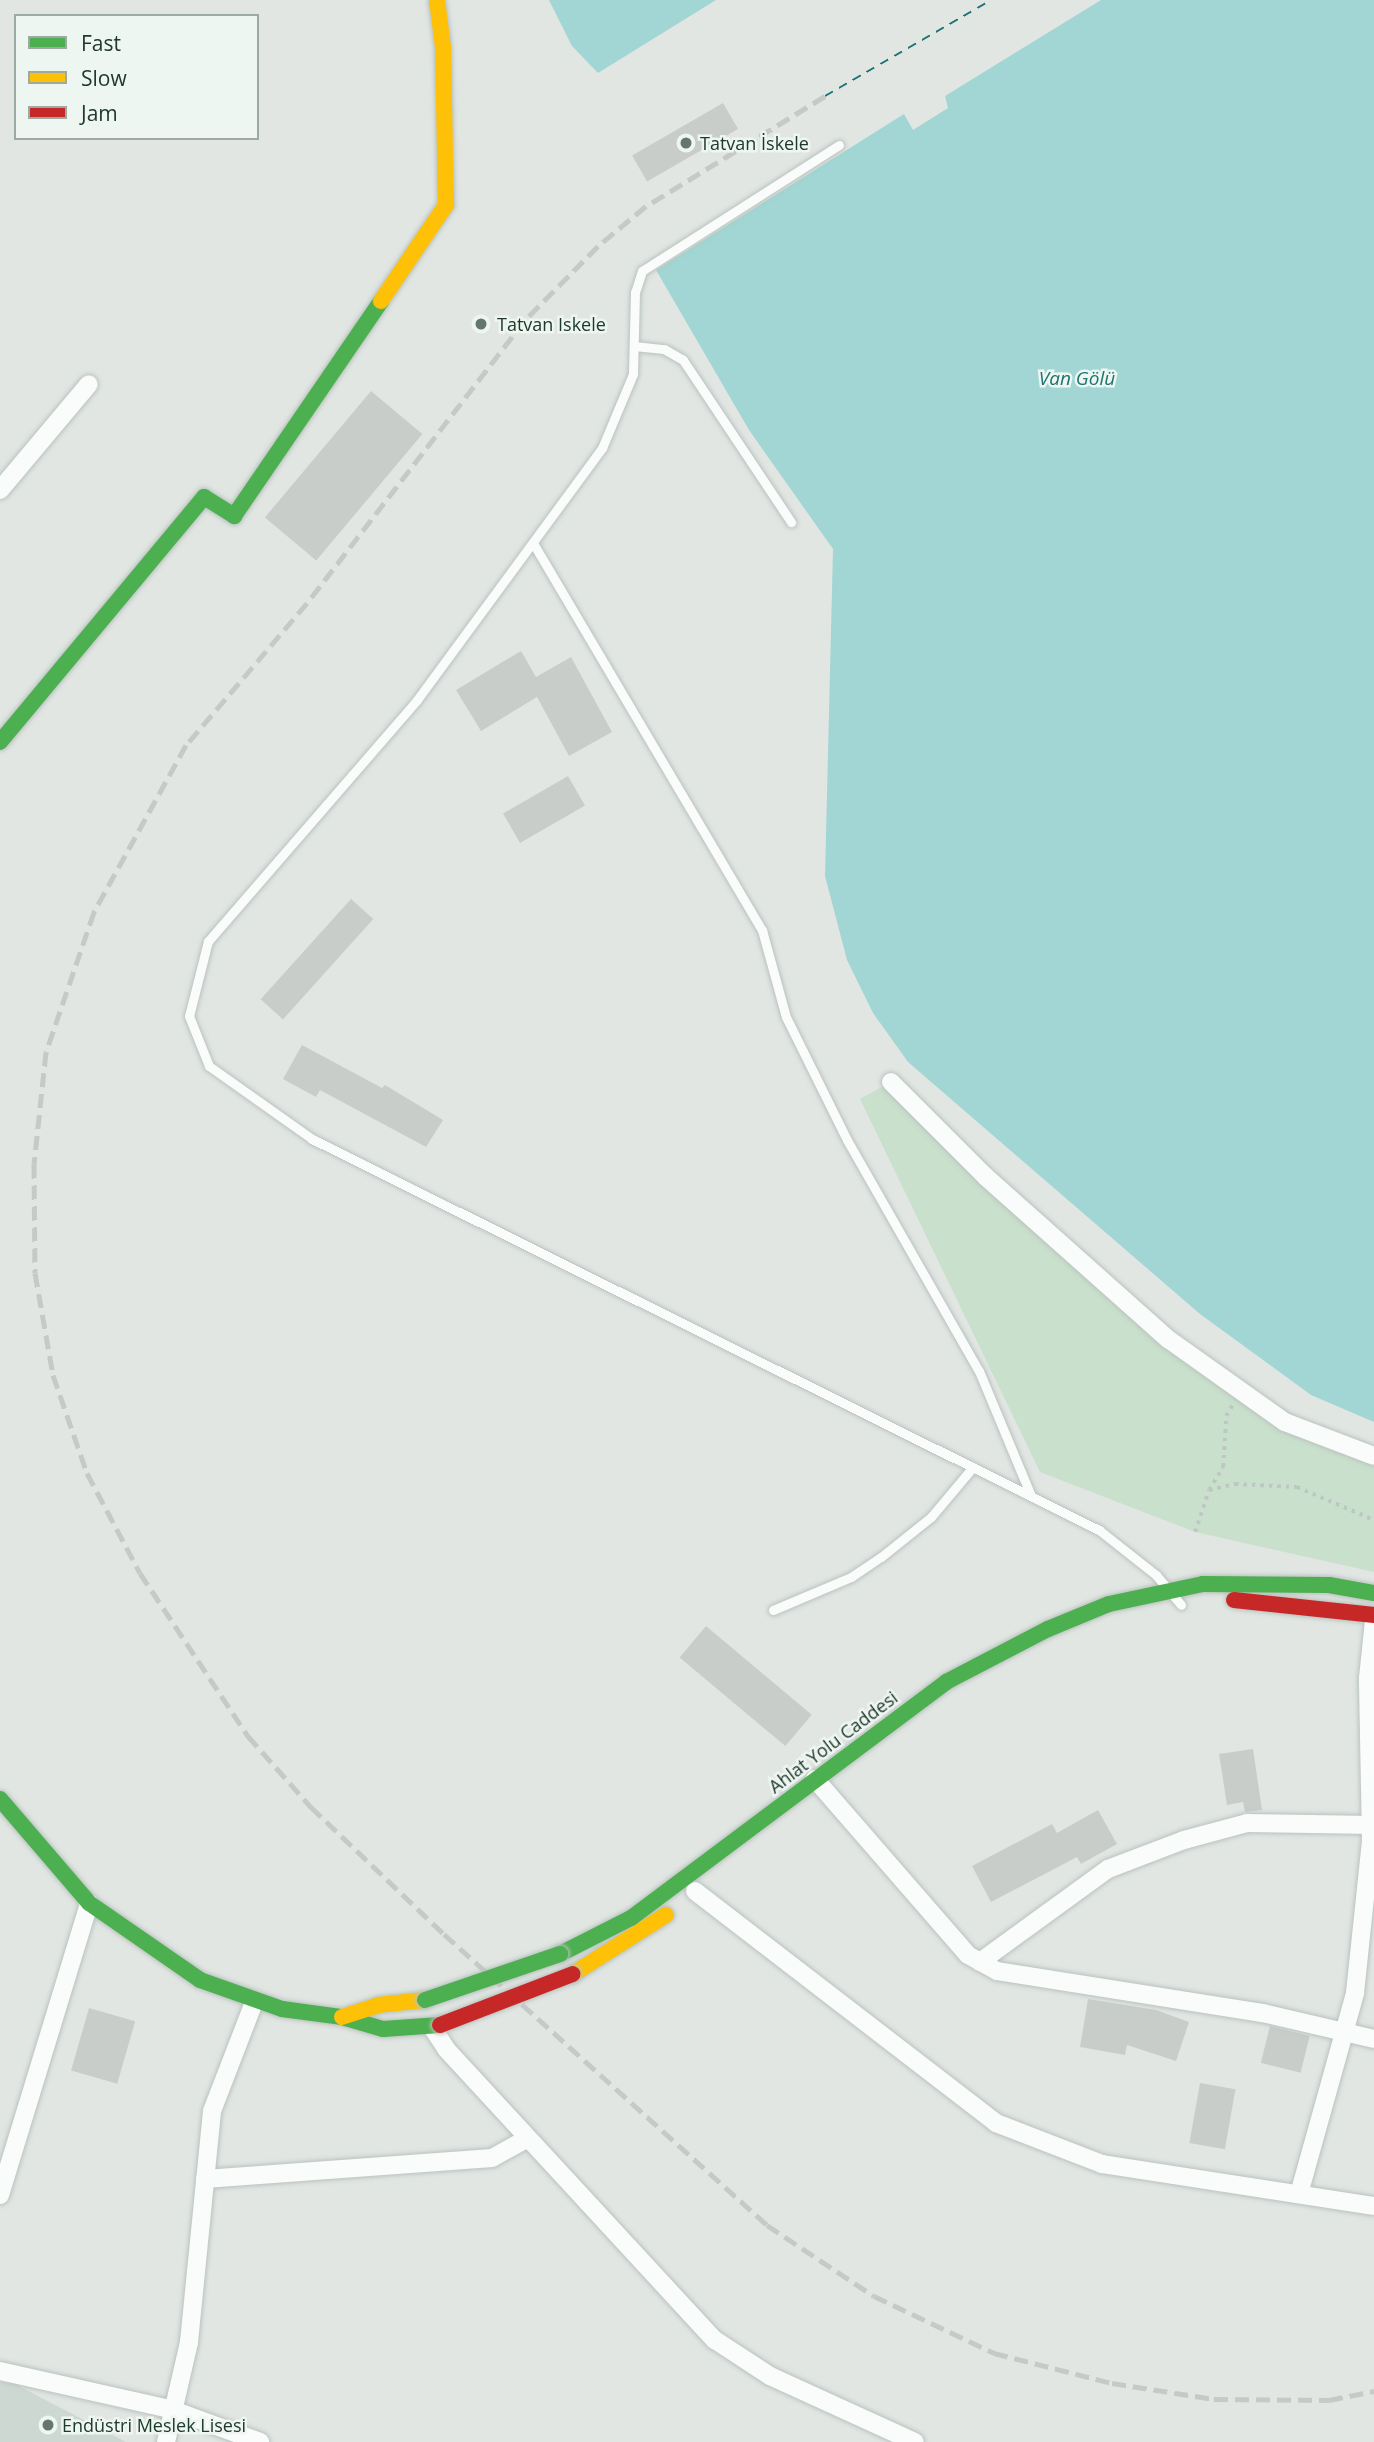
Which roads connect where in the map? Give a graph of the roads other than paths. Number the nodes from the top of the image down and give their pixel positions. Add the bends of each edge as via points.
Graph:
1 (437, 0) edge
2 (839, 145) dead end
3 (634, 346) junction
4 (89, 384) dead end
5 (0, 490) edge
6 (791, 522) dead end
7 (533, 543) junction
8 (0, 742) edge
9 (891, 1082) dead end
10 (1374, 1456) edge
11 (973, 1467) junction
12 (1031, 1496) junction
13 (1168, 1589) junction
14 (1374, 1592) edge
15 (1181, 1605) junction
16 (773, 1610) dead end
17 (1374, 1615) edge
18 (1121, 1620) dead end
19 (1374, 1621) edge
20 (1099, 1627) dead end
21 (820, 1784) junction
22 (0, 1798) edge
23 (1372, 1825) edge
24 (695, 1891) junction
25 (89, 1903) junction
26 (980, 1962) junction
27 (254, 2002) junction
28 (342, 2017) junction
29 (436, 2026) junction
30 (1344, 2030) junction
31 (1374, 2039) edge
32 (528, 2138) junction
33 (205, 2179) junction
34 (1299, 2194) junction
35 (0, 2195) edge
36 (1374, 2206) edge
37 (0, 2371) edge
38 (170, 2409) junction
39 (166, 2442) edge
40 (260, 2442) edge
41 (915, 2442) edge

1 - 8 street via 443,47 446,205 234,516 204,497
2 - 3 lane via 642,271 635,292
3 - 6 lane via 664,349 683,360
3 - 7 lane via 633,374 602,448
4 - 5 street
7 - 11 lane via 417,700 208,941 189,1016 209,1066 312,1139
7 - 12 lane via 762,930 786,1017 847,1140 979,1371
9 - 10 street via 1095,1278 1244,1396 1285,1422
11 - 12 lane
11 - 16 lane via 931,1517 881,1557 850,1577
12 - 13 lane via 1099,1531
13 - 14 street, Ahlat Yolu Caddesi via 1262,1582
13 - 15 lane
13 - 21 street, Ahlat Yolu Caddesi via 1109,1604 998,1653 946,1682
15 - 17 street via 1256,1599
15 - 18 street
19 - 23 street via 1368,1678
20 - 21 street, Ahlat Yolu Caddesi via 956,1693
21 - 24 street, Ahlat Yolu Caddesi
21 - 26 street via 968,1955
21 - 28 street, Ahlat Yolu Caddesi, bridge via 631,1918 560,1954 425,2000 378,2005
22 - 25 street, Ahlat Yolu Caddesi
23 - 26 street via 1247,1823 1184,1840 1108,1869
23 - 30 street via 1355,1993
24 - 29 street, Ahlat Yolu Caddesi, bridge via 630,1941 573,1974
24 - 34 street via 996,2123 1102,2164
25 - 27 street, Ahlat Yolu Caddesi via 190,1974
25 - 35 street
26 - 30 street via 997,1971
27 - 28 street, Ahlat Yolu Caddesi
27 - 33 street via 212,2111
28 - 29 street, Ahlat Yolu Caddesi via 383,2029
29 - 32 street via 447,2050
30 - 31 street
30 - 34 street
32 - 33 street via 492,2158
32 - 41 street via 731,2353 770,2376
33 - 38 street via 189,2342
34 - 36 street
37 - 38 street
38 - 39 street
38 - 40 street

